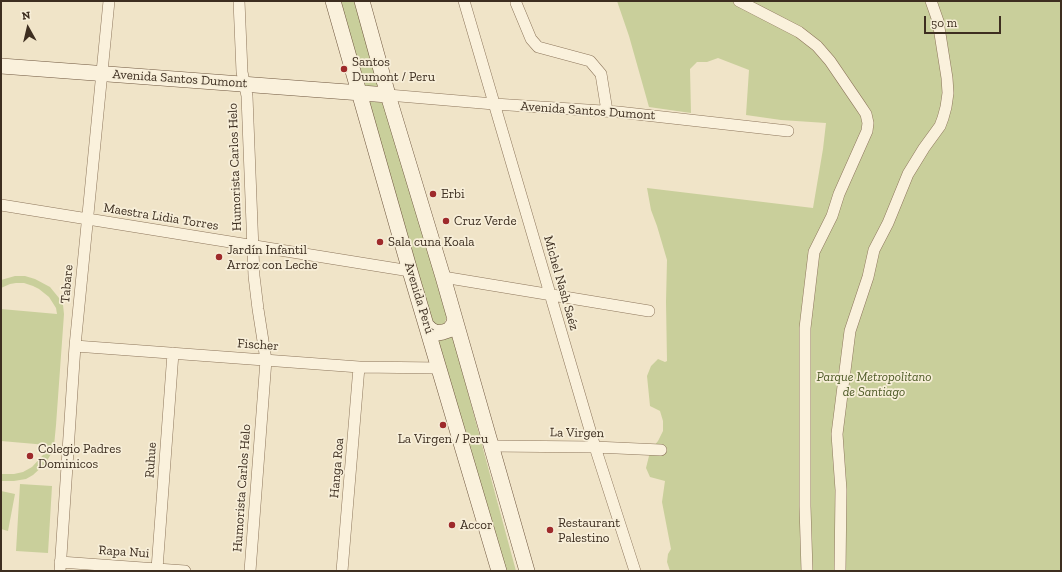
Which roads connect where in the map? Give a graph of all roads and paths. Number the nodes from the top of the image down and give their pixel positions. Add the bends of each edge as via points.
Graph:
1 (109, 1) edge
2 (239, 1) edge
3 (333, 1) edge
4 (362, 1) edge
5 (464, 1) edge
6 (739, 1) edge
7 (931, 1) edge
8 (516, 3) dead end
9 (1, 66) edge
10 (102, 74) junction
11 (244, 84) junction
12 (359, 93) junction
13 (388, 95) junction
14 (494, 104) junction
15 (607, 111) junction
16 (788, 131) dead end
17 (1, 205) edge
18 (88, 219) junction
19 (253, 246) junction
20 (410, 271) junction
21 (443, 277) junction
22 (550, 294) junction
23 (649, 311) dead end
24 (455, 319) junction
25 (427, 326) junction
26 (75, 346) junction
27 (173, 353) junction
28 (266, 360) junction
29 (359, 367) junction
30 (440, 368) junction
31 (491, 446) junction
32 (595, 447) junction
33 (661, 450) dead end
34 (60, 566) edge
35 (157, 569) junction
36 (185, 571) edge
37 (250, 571) edge
38 (342, 571) edge
39 (500, 571) edge
40 (527, 571) edge
41 (635, 571) edge
42 (807, 571) edge
43 (840, 571) edge

1 - 10 street, Tabare
2 - 11 street, Humorista Carlos Helo
3 - 12 main road, Avenida Perú
4 - 13 main road
5 - 14 street, Michel Nash Saéz
6 - 42 street via 799,32 816,46 830,61 860,105 868,123 832,216 814,252 805,328 804,506
7 - 43 street via 938,21 947,78 946,107 940,126 908,174 874,250 850,332 837,431 841,490
8 - 15 street via 531,39 538,47 590,60 601,74
9 - 10 main road, Avenida Santos Dumont
10 - 11 main road, Avenida Santos Dumont
10 - 18 street, Tabare
11 - 12 main road, Avenida Santos Dumont
11 - 19 street, Humorista Carlos Helo
12 - 13 main road, Avenida Santos Dumont
12 - 20 main road, Avenida Perú
13 - 14 street, Avenida Santos Dumont
13 - 21 main road
14 - 15 street, Avenida Santos Dumont
14 - 22 street, Michel Nash Saéz
15 - 16 street, Avenida Santos Dumont
17 - 18 street, Maestra Lidia Torres
18 - 19 street, Maestra Lidia Torres
18 - 26 street, Tabare
19 - 20 street, Maestra Lidia Torres
19 - 28 street, Humorista Carlos Helo via 257,303
20 - 25 main road, Avenida Perú
21 - 22 street
21 - 24 main road
22 - 23 street
22 - 32 street, Michel Nash Saéz
24 - 25 main road via 449,330 443,332 437,333
24 - 31 main road
25 - 30 main road, Avenida Perú
26 - 27 street, Fischer
26 - 34 street, Tabare
27 - 28 street, Fischer
27 - 35 street, Ruhue
28 - 29 street, Fischer
28 - 37 street, Humorista Carlos Helo
29 - 30 street, Fischer
29 - 38 street, Hanga Roa
30 - 39 main road, Avenida Perú
31 - 32 street, La Virgen
31 - 40 main road
32 - 33 street, La Virgen
32 - 41 street, Michel Nash Saéz
34 - 35 street, Rapa Nui
35 - 36 street, Rapa Nui

